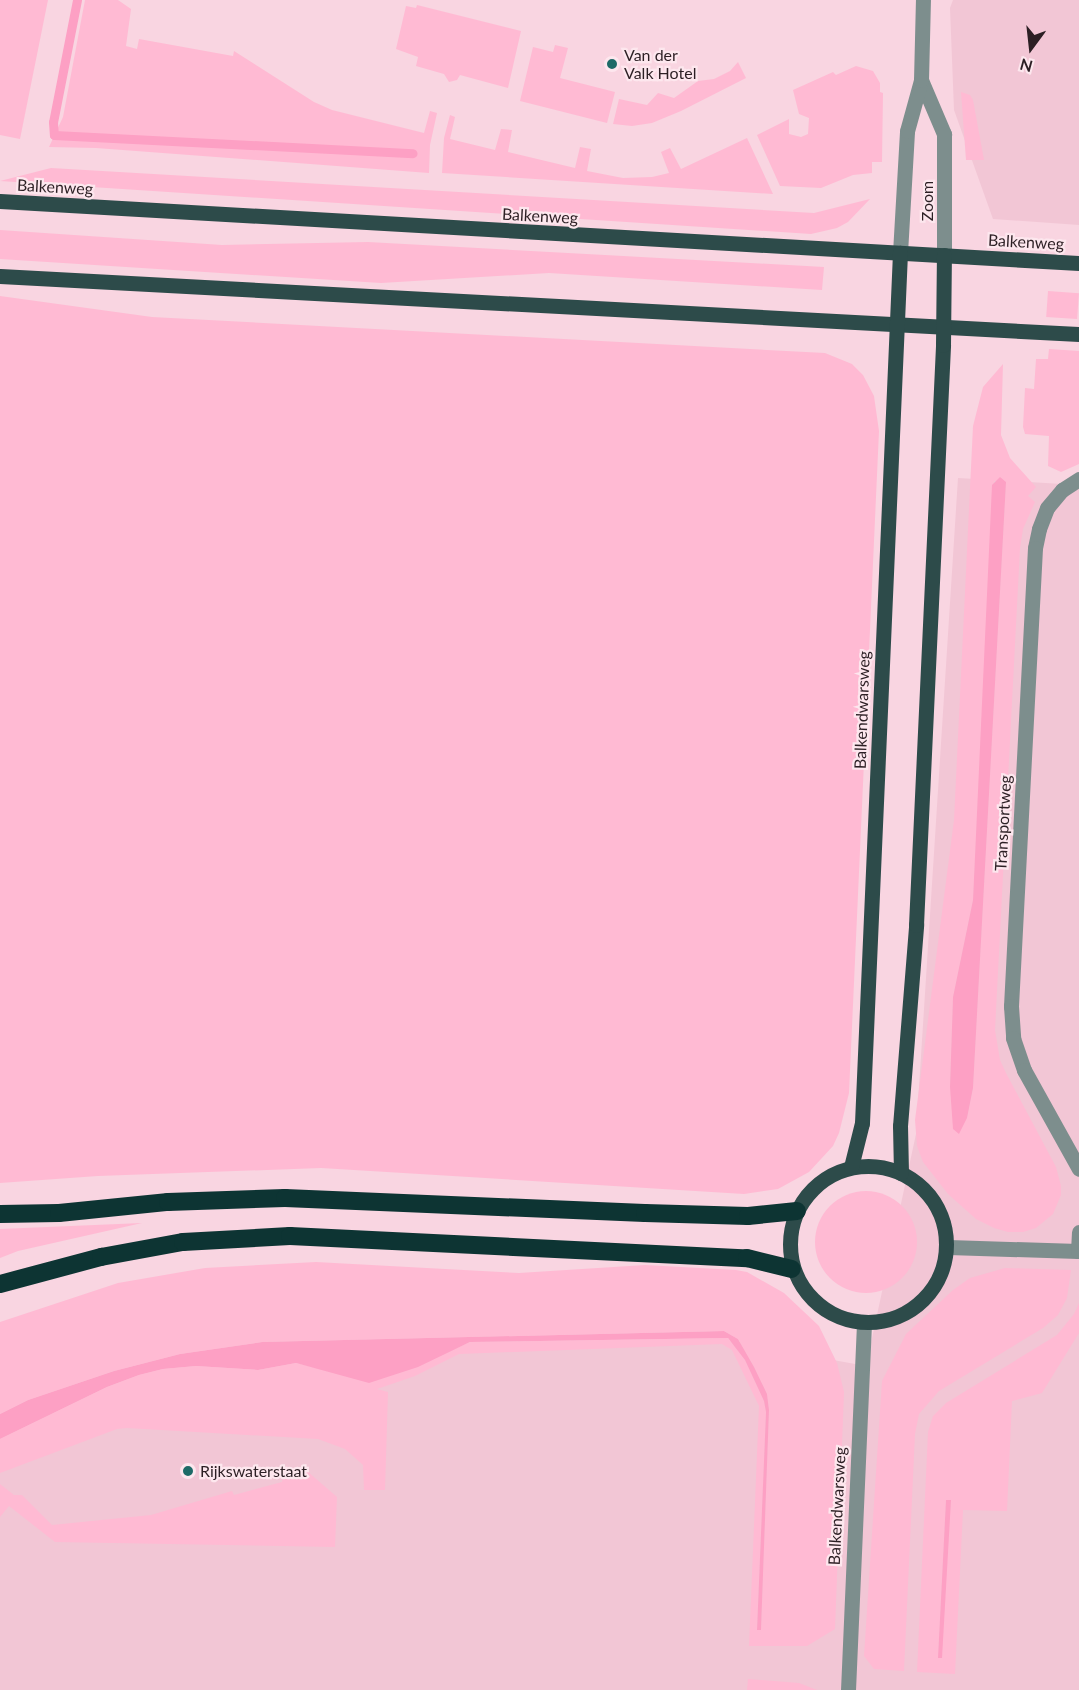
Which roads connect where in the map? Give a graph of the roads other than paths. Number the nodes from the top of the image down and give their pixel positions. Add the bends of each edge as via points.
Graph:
1 (923, 0) edge
2 (921, 80) junction
3 (0, 201) edge
4 (900, 253) junction
5 (944, 255) junction
6 (1079, 263) edge
7 (0, 276) edge
8 (896, 324) junction
9 (943, 327) junction
10 (1079, 334) edge
11 (1079, 479) edge
12 (851, 1167) junction
13 (1079, 1169) edge
14 (901, 1173) junction
15 (797, 1211) junction
16 (0, 1214) edge
17 (1079, 1232) edge
18 (948, 1247) junction
19 (792, 1269) junction
20 (0, 1284) edge
21 (864, 1324) junction
22 (848, 1690) edge

1 - 2 street, Zoom
2 - 4 street, Zoom via 907,130
2 - 5 street, Zoom via 944,134
3 - 4 main road, Balkenweg
4 - 5 main road, Balkenweg
4 - 8 main road, Balkendwarsweg
5 - 6 main road, Balkenweg
5 - 9 main road, Zoom
7 - 8 main road
8 - 9 main road
8 - 12 main road, Balkendwarsweg via 862,1123
9 - 10 main road
9 - 14 main road via 916,925 900,1126
11 - 13 street, Transportweg via 1062,490 1047,508 1035,548 1011,1006 1013,1038 1024,1070
12 - 14 main road via 878,1167
12 - 15 main road via 819,1182
14 - 18 main road via 923,1188 935,1205
15 - 16 highway via 748,1216 285,1198
15 - 19 main road via 788,1252
17 - 18 street via 1078,1251
18 - 21 main road via 944,1269 930,1292 912,1309
19 - 20 highway via 747,1258 290,1236 183,1242 100,1257
19 - 21 main road via 818,1305 841,1318
21 - 22 street, Balkendwarsweg

